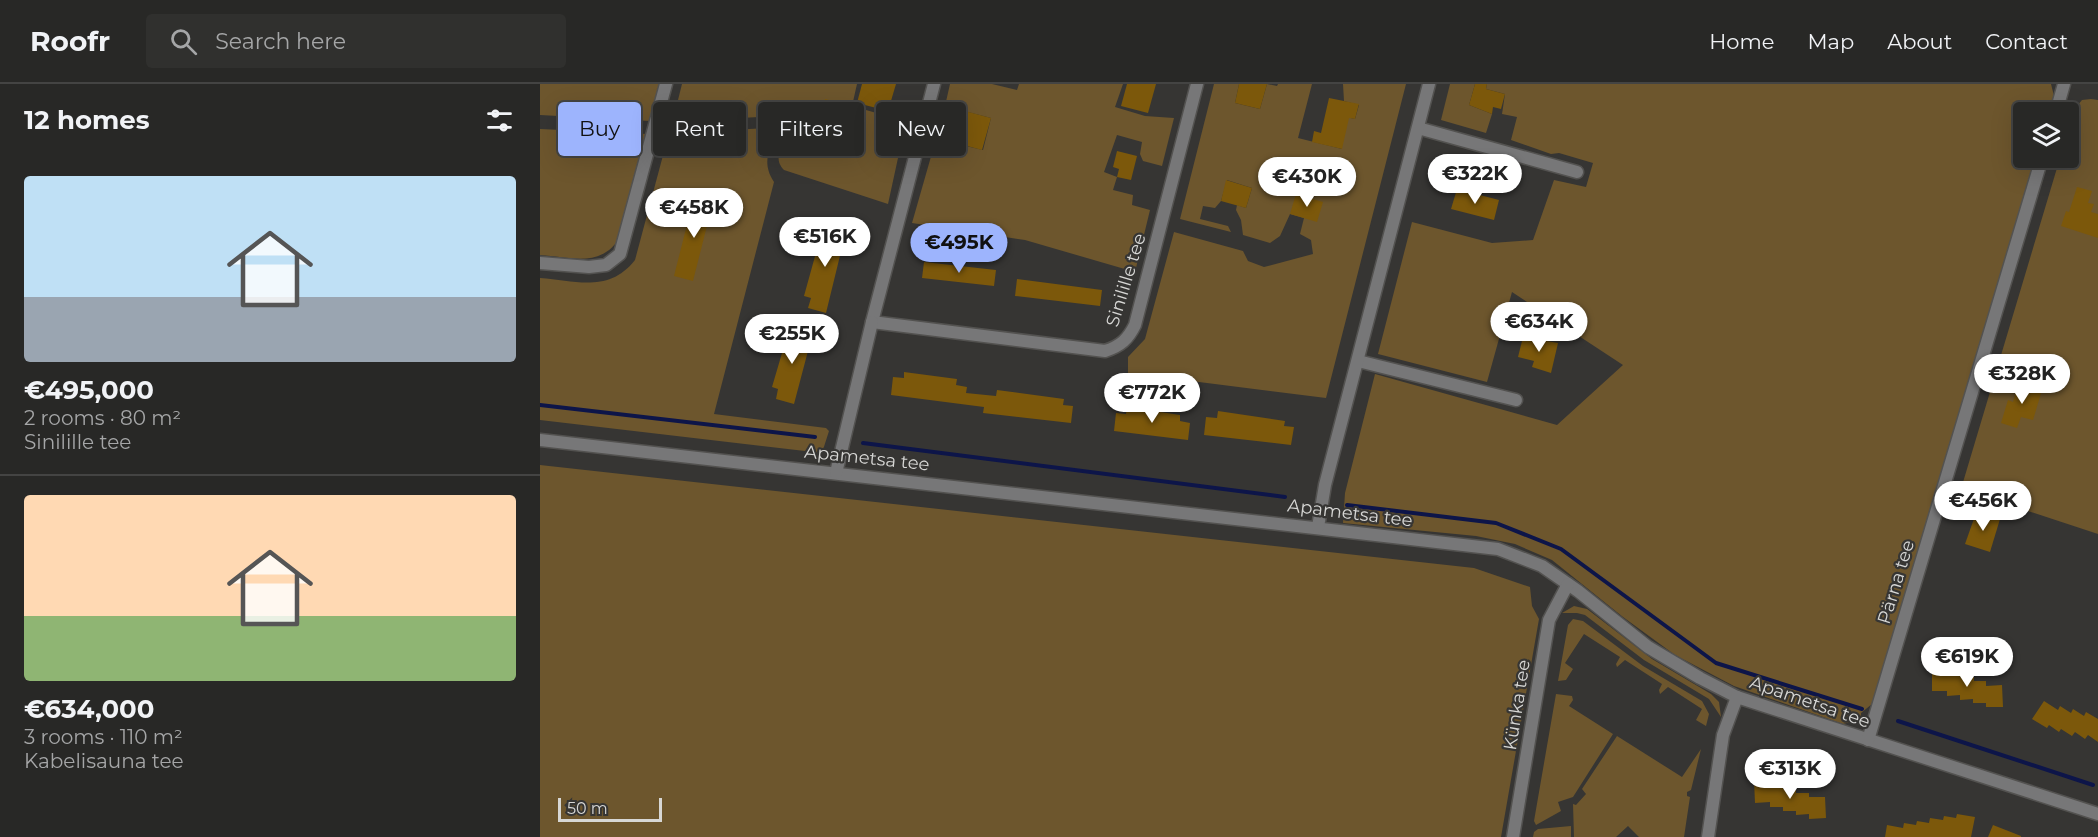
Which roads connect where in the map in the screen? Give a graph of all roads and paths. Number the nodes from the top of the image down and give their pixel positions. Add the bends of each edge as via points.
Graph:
1 (666, 84) edge
2 (934, 84) edge
3 (1197, 84) edge
4 (1429, 84) edge
5 (2064, 84) edge
6 (2059, 102) edge
7 (1418, 128) junction
8 (2039, 168) edge
9 (1577, 172) dead end
10 (540, 263) edge
11 (872, 322) junction
12 (1358, 361) junction
13 (1516, 400) dead end
14 (540, 440) edge
15 (836, 473) junction
16 (1318, 527) junction
17 (1568, 584) junction
18 (1737, 697) junction
19 (1868, 740) junction
20 (2098, 814) edge
21 (1514, 837) edge
22 (1708, 837) edge

1 - 10 street via 620,254 606,265 589,267
2 - 11 street
3 - 11 street, Sinilille tee via 1135,325 1117,347 1105,351
4 - 7 street
5 - 6 street
7 - 9 street
7 - 12 street
8 - 19 street, Pärna tee
11 - 15 street
12 - 13 street
12 - 16 street via 1325,485
14 - 15 street, Apametsa tee
15 - 16 street, Apametsa tee
16 - 17 street, Apametsa tee via 1498,549 1542,566
17 - 18 street, Apametsa tee via 1648,647
17 - 21 street, Künka tee via 1549,620
18 - 19 street, Apametsa tee
18 - 22 street via 1723,735
19 - 20 street, Apametsa tee

